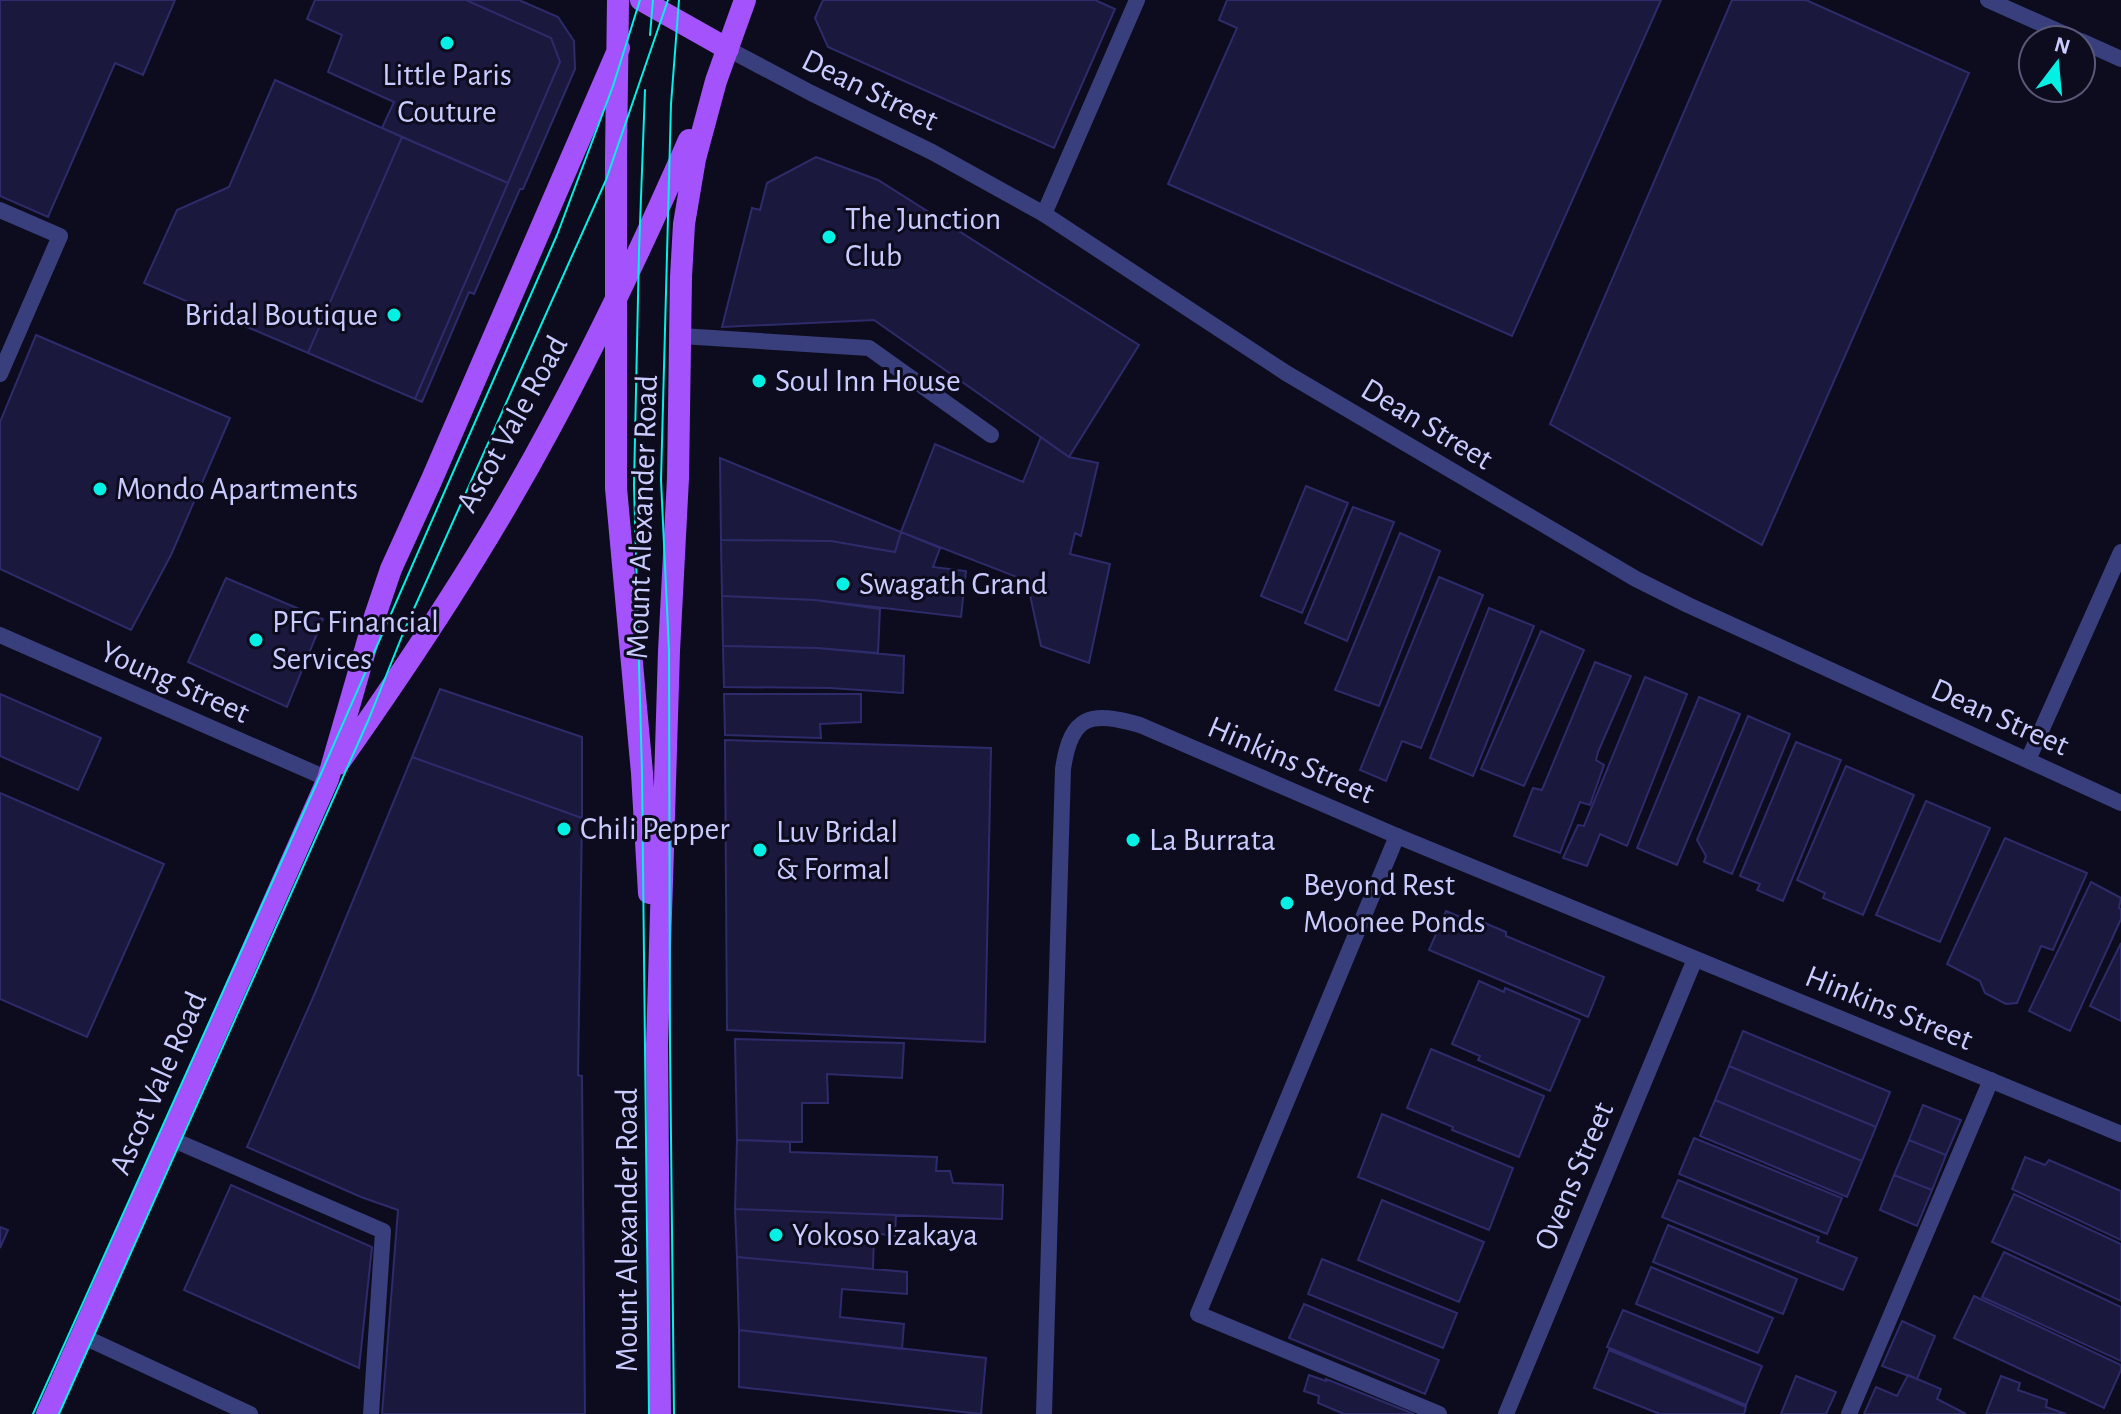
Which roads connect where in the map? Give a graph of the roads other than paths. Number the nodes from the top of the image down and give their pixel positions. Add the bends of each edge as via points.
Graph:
1 (618, 0) edge
2 (641, 0) edge
3 (745, 0) edge
4 (1137, 0) edge
5 (1988, 0) edge
6 (2041, 24) edge
7 (619, 48) junction
8 (728, 49) junction
9 (2097, 49) edge
10 (2121, 59) edge
11 (716, 81) junction
12 (0, 210) edge
13 (1044, 214) junction
14 (616, 297) junction
15 (681, 336) junction
16 (0, 374) edge
17 (991, 435) dead end
18 (2121, 552) edge
19 (0, 635) edge
20 (2028, 760) junction
21 (328, 779) junction
22 (2121, 803) edge
23 (1397, 836) junction
24 (1695, 959) junction
25 (657, 1045) junction
26 (1991, 1080) junction
27 (2121, 1134) edge
28 (169, 1138) junction
29 (82, 1336) junction
30 (47, 1414) edge
31 (250, 1414) edge
32 (371, 1414) edge
33 (660, 1414) edge
34 (1044, 1414) edge
35 (1439, 1414) edge
36 (1506, 1414) edge
37 (1849, 1414) edge

1 - 7 main road, Mount Alexander Road
2 - 8 main road
3 - 8 main road, Mount Alexander Road
4 - 13 street
5 - 6 street
7 - 14 main road, Mount Alexander Road
7 - 21 main road, Ascot Vale Road via 391,569
8 - 11 main road, Mount Alexander Road
8 - 13 street, Dean Street
9 - 10 street
11 - 14 main road, Ascot Vale Road
11 - 15 main road, Mount Alexander Road via 689,189
12 - 16 street via 60,236
13 - 20 street, Dean Street via 1286,373 1614,567
14 - 21 main road, Ascot Vale Road via 550,429 474,558
14 - 25 main road, Mount Alexander Road via 616,488 642,773
15 - 17 street via 869,348
15 - 25 main road, Mount Alexander Road
18 - 20 street
19 - 21 street, Young Street
20 - 22 street, Dean Street
21 - 28 main road, Ascot Vale Road
23 - 24 street, Hinkins Street
23 - 34 street, Hinkins Street via 1140,725 1095,717 1075,729 1063,769
23 - 35 street via 1198,1314
24 - 26 street, Hinkins Street
24 - 36 street, Ovens Street
25 - 33 main road, Mount Alexander Road
26 - 27 street, Hinkins Street
26 - 37 street
28 - 29 main road, Ascot Vale Road
28 - 32 street via 383,1231
29 - 30 main road, Ascot Vale Road
29 - 31 street

